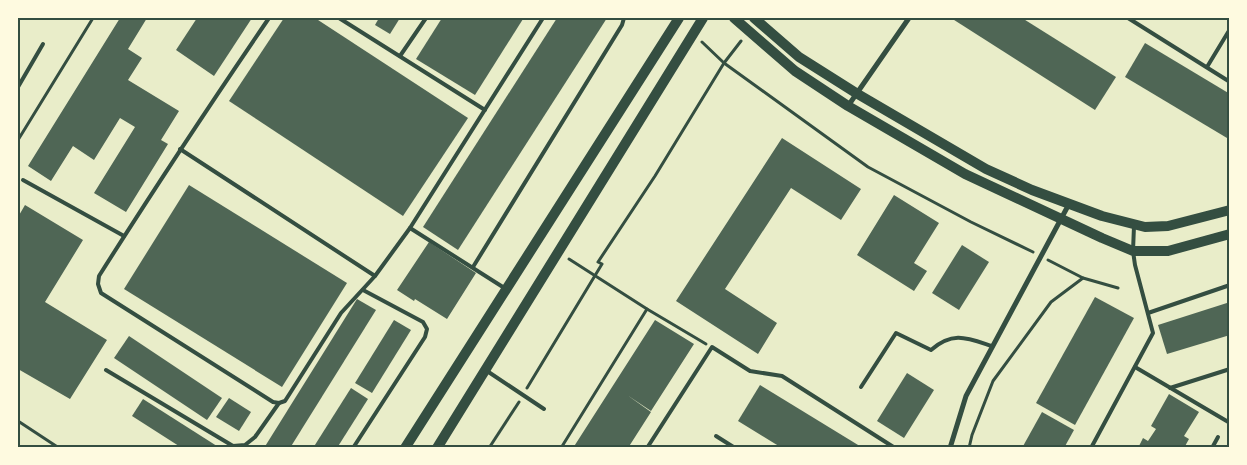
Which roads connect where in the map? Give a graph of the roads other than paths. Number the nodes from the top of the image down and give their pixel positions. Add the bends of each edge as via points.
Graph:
1 (269, 18) edge
2 (339, 18) edge
3 (426, 18) edge
4 (543, 18) edge
5 (624, 18) edge
6 (679, 18) edge
7 (703, 18) edge
8 (734, 18) edge
9 (754, 18) edge
10 (909, 18) edge
11 (1128, 18) edge
12 (1230, 29) edge
13 (43, 44) dead end
14 (400, 56) junction
15 (1207, 67) junction
16 (1230, 82) edge
17 (18, 87) edge
18 (856, 93) junction
19 (848, 106) junction
20 (485, 110) junction
21 (180, 149) junction
22 (24, 180) dead end
23 (1069, 204) junction
24 (1230, 210) edge
25 (1062, 219) junction
26 (1134, 224) junction
27 (410, 228) junction
28 (1230, 234) edge
29 (124, 236) junction
30 (1133, 251) junction
31 (473, 267) junction
32 (375, 276) junction
33 (1230, 285) edge
34 (506, 289) junction
35 (363, 290) junction
36 (1148, 313) junction
37 (992, 346) junction
38 (1135, 367) junction
39 (1230, 369) edge
40 (106, 370) dead end
41 (485, 370) junction
42 (861, 387) dead end
43 (1170, 388) junction
44 (279, 403) junction
45 (544, 409) dead end
46 (1230, 423) edge
47 (716, 436) dead end
48 (1218, 437) dead end
49 (353, 448) edge
50 (405, 448) edge
51 (437, 448) edge
52 (647, 448) edge
53 (735, 448) edge
54 (895, 448) edge
55 (950, 448) edge
56 (1090, 448) edge
57 (1212, 448) edge

1 - 21 lane
2 - 14 lane
3 - 14 lane
4 - 20 lane
5 - 31 lane
6 - 34 main road
7 - 41 main road
8 - 19 main road via 795,71
9 - 18 main road via 799,56
10 - 18 street
11 - 15 lane
12 - 15 lane
13 - 17 lane
14 - 20 lane
15 - 16 lane
18 - 19 street
18 - 23 main road via 986,169
19 - 25 main road via 966,174
20 - 27 lane
21 - 29 lane
21 - 32 lane
22 - 29 lane
23 - 25 street
23 - 26 main road
24 - 26 main road via 1168,226
25 - 30 main road
25 - 37 street
26 - 30 lane
27 - 31 lane
27 - 32 lane
28 - 30 main road via 1168,251
29 - 44 lane via 99,276 101,293
30 - 36 lane
31 - 34 lane
32 - 35 lane
33 - 36 lane
34 - 50 main road
35 - 44 lane via 341,313 285,401
35 - 49 lane via 424,322 427,329 425,337
36 - 38 lane via 1153,333
37 - 42 lane via 964,337 941,341 931,350 896,333
37 - 55 street via 966,396
38 - 43 lane
38 - 56 lane
39 - 43 lane
40 - 44 lane via 233,446 245,445 255,437
41 - 45 lane
41 - 51 main road
43 - 46 lane
47 - 53 lane
48 - 57 lane
52 - 54 lane via 712,347 750,371 782,376

